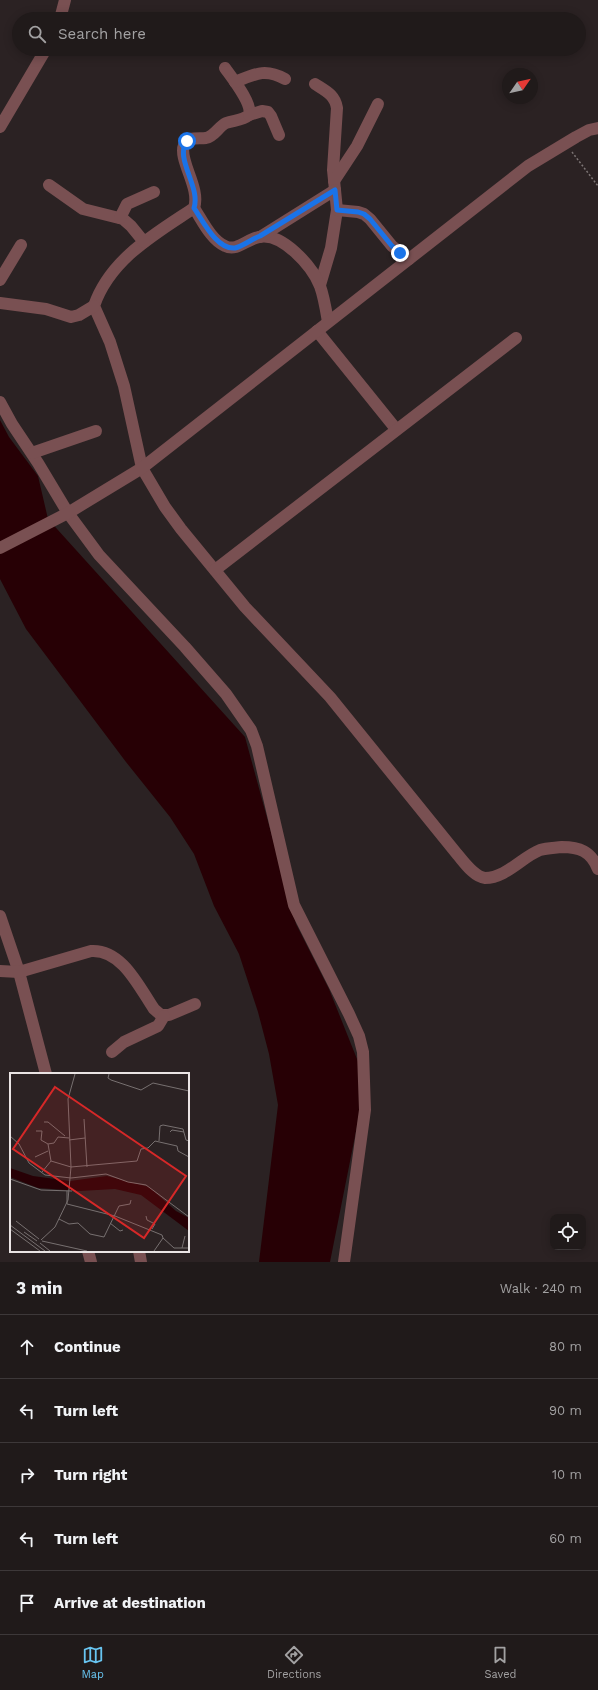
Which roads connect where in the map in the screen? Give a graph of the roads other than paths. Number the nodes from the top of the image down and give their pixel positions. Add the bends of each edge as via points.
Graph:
1 (65, 0) edge
2 (62, 12) edge
3 (42, 56) edge
4 (225, 68) dead end
5 (284, 79) dead end
6 (235, 82) junction
7 (315, 84) dead end
8 (378, 104) dead end
9 (249, 115) junction
10 (0, 127) edge
11 (598, 128) edge
12 (279, 135) dead end
13 (49, 185) dead end
14 (335, 185) junction
15 (154, 192) dead end
16 (194, 208) junction
17 (337, 210) junction
18 (120, 218) junction
19 (260, 236) junction
20 (144, 242) junction
21 (22, 246) dead end
22 (409, 259) junction
23 (0, 280) edge
24 (320, 285) junction
25 (0, 303) edge
26 (94, 306) junction
27 (328, 322) junction
28 (317, 331) junction
29 (516, 338) dead end
30 (0, 402) edge
31 (396, 429) junction
32 (96, 431) dead end
33 (32, 453) junction
34 (142, 468) junction
35 (66, 515) junction
36 (0, 548) edge
37 (216, 570) junction
38 (598, 869) edge
39 (0, 916) edge
40 (0, 971) edge
41 (19, 972) junction
42 (195, 1004) dead end
43 (164, 1016) junction
44 (112, 1052) dead end
45 (46, 1073) edge
46 (88, 1252) edge
47 (139, 1252) edge
48 (91, 1262) edge
49 (141, 1262) edge
50 (344, 1262) edge

1 - 2 street
3 - 10 street
4 - 6 street
5 - 6 street via 265,72
6 - 9 street via 249,107
7 - 14 street via 331,95 336,102
8 - 14 street
9 - 12 street via 268,112
9 - 16 street via 227,123 210,136 191,139 184,144 183,152 196,198
11 - 22 street via 589,130 528,166
13 - 18 street via 84,209
14 - 17 street
14 - 19 street
15 - 18 street via 127,204
16 - 19 street via 214,237 225,246 237,248
16 - 20 street
17 - 22 street via 364,214 392,246
17 - 24 street via 331,248
18 - 20 street via 131,226
19 - 24 street via 285,244 302,259
20 - 26 street via 127,256 104,282
21 - 23 street
22 - 27 street
24 - 27 street
25 - 26 street via 46,308 75,317
26 - 34 street via 110,342 124,386
27 - 28 street
28 - 31 street
28 - 34 street
29 - 31 street
30 - 33 street
31 - 37 street
32 - 33 street
33 - 35 street
34 - 35 street
34 - 37 street via 181,529
35 - 36 street
35 - 50 street via 99,555 226,694 255,740 294,905 349,1014 363,1052 365,1110
37 - 38 street via 245,607 330,697 457,854 477,875 484,878 494,876 539,851 550,848 580,849 590,854
39 - 41 street
40 - 41 street
41 - 43 street via 91,951 100,951 114,957 123,965 154,1009
41 - 45 street
42 - 43 street
43 - 44 street via 158,1026 124,1042
46 - 48 street
47 - 49 street

